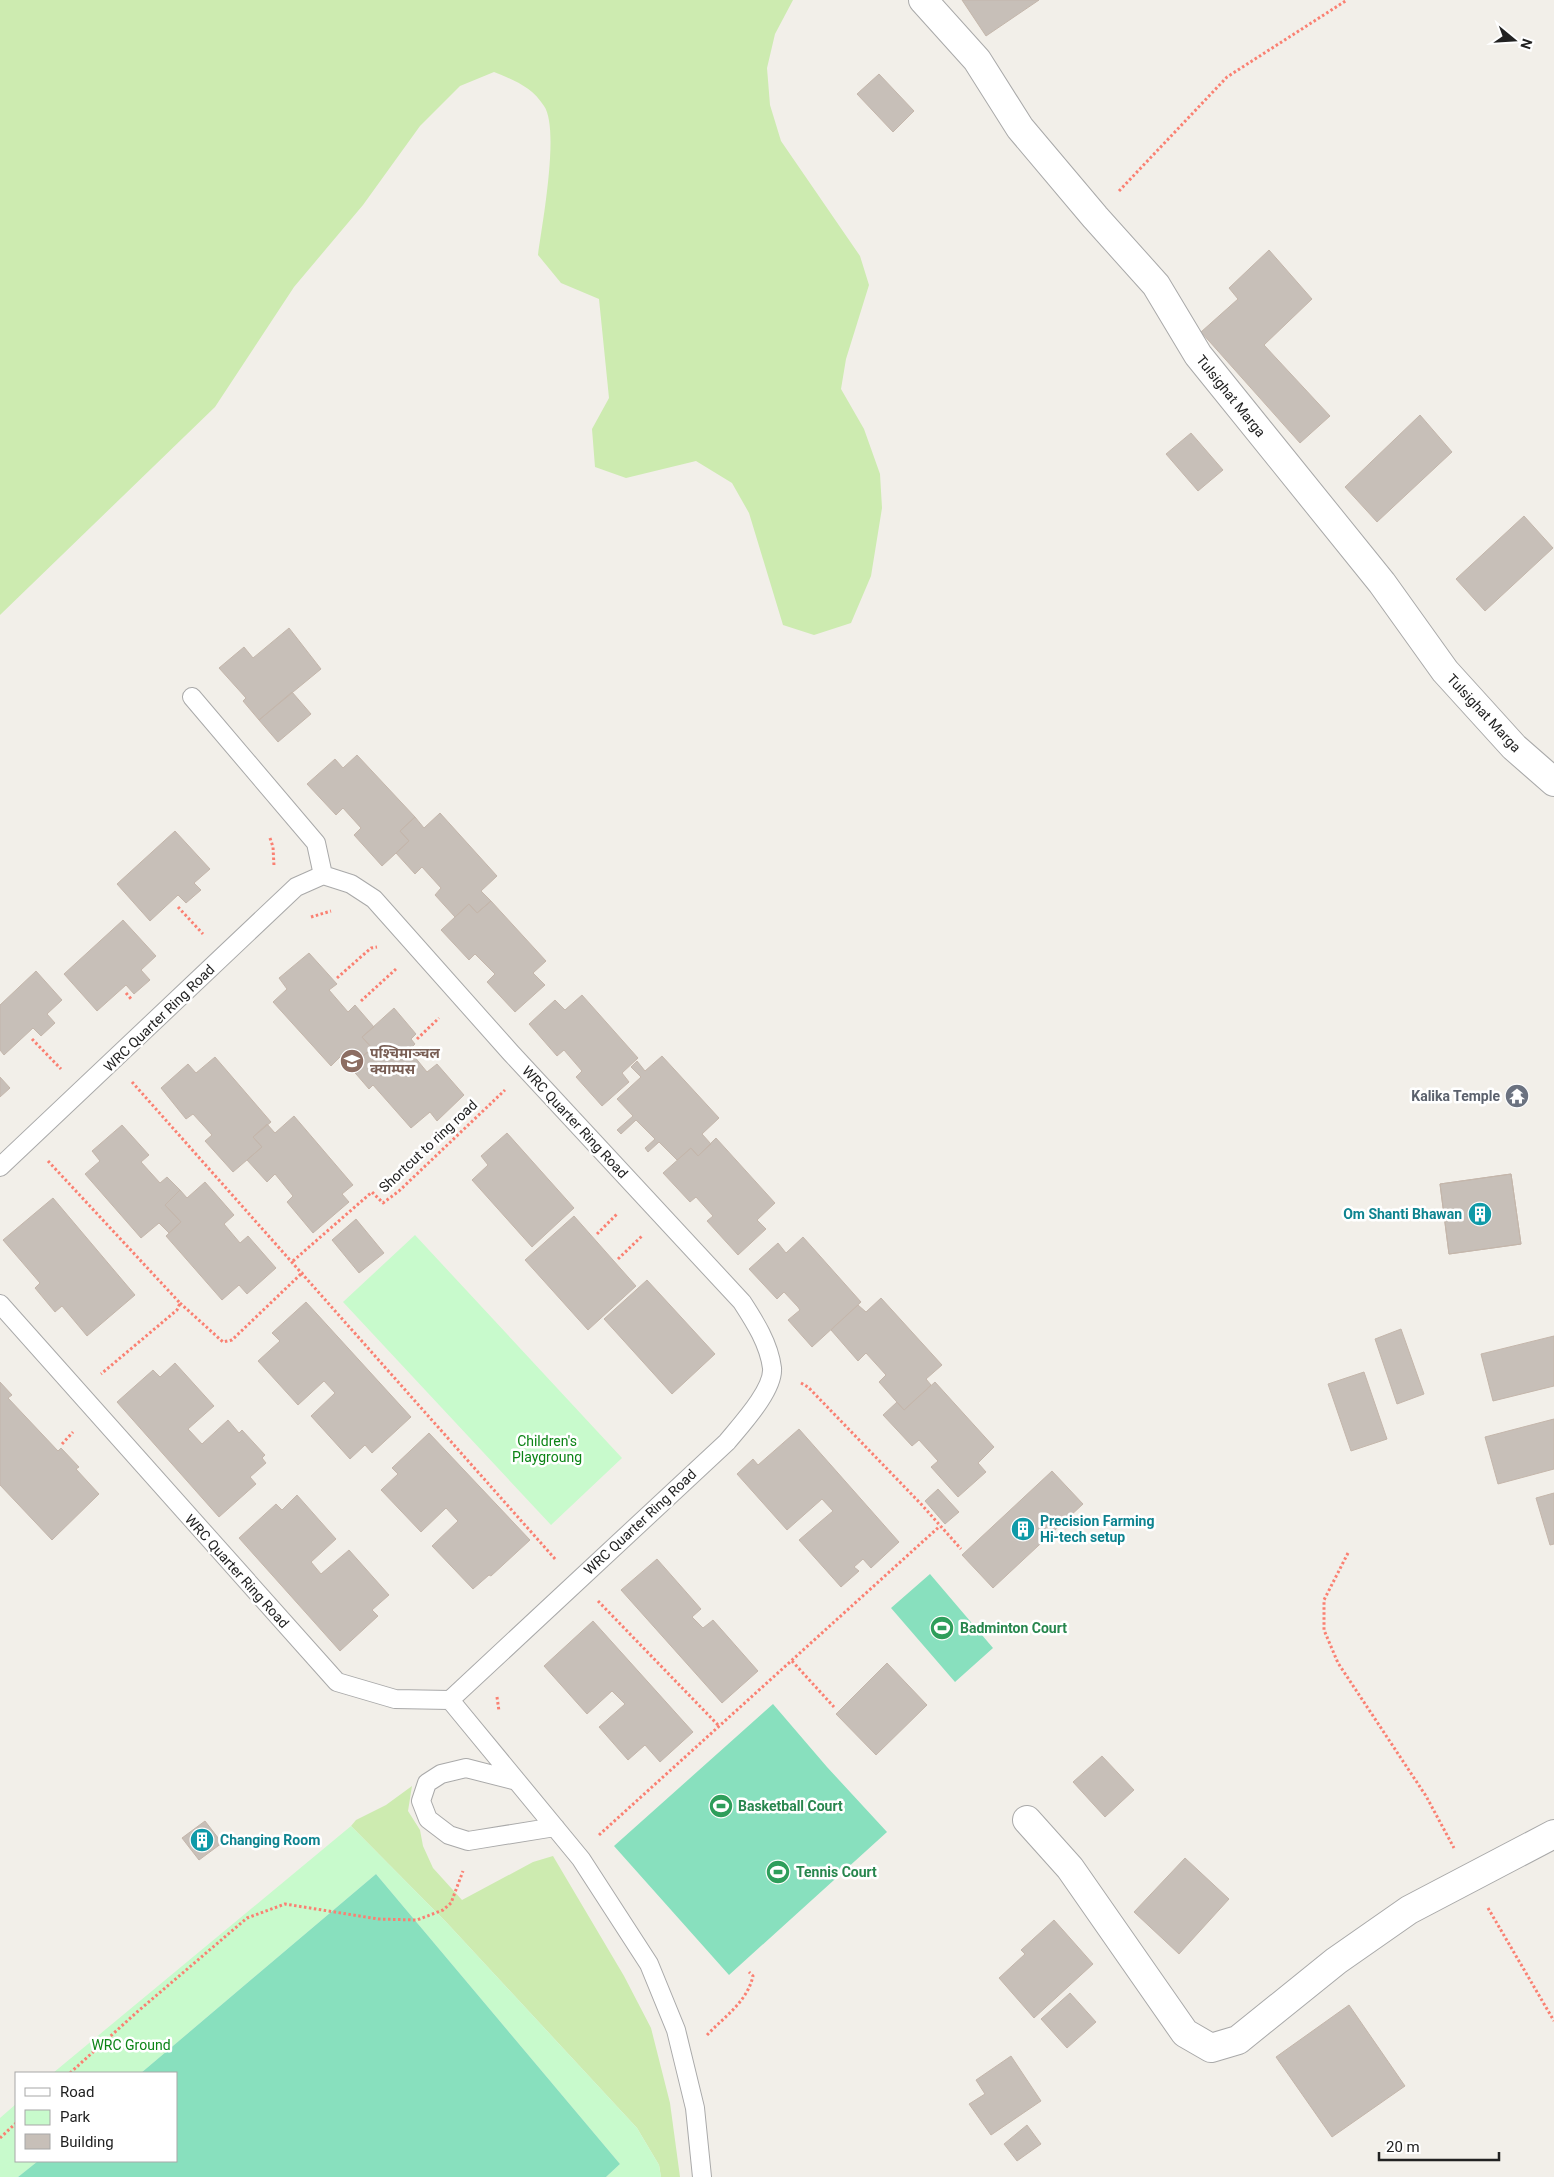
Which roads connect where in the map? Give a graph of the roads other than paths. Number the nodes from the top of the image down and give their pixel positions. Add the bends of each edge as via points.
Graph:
1 (923, 0) edge
2 (192, 697) dead end
3 (1554, 782) edge
4 (323, 875) junction
5 (0, 1168) edge
6 (0, 1304) edge
7 (450, 1700) junction
8 (517, 1781) junction
9 (1027, 1820) dead end
10 (555, 1827) junction
11 (1554, 1834) edge
12 (702, 2177) edge

1 - 3 street, Tulsighat Marga via 977,60 1020,128 1156,285 1198,355 1382,583 1445,671 1514,747
2 - 4 lane via 316,843
4 - 5 lane, WRC Quarter Ring Road via 296,887
4 - 7 lane, WRC Quarter Ring Road via 351,884 374,899 511,1053 742,1302 765,1342 772,1370 760,1402 726,1442
6 - 7 lane, WRC Quarter Ring Road via 337,1682 395,1699
7 - 8 lane
8 - 10 lane
8 - 10 lane via 466,1768 441,1774 427,1783 421,1801 428,1819 449,1835 468,1841
9 - 11 street via 1070,1868 1185,2033 1210,2048 1238,2040 1336,1961 1409,1910
10 - 12 lane via 581,1859 649,1964 676,2030 695,2108

